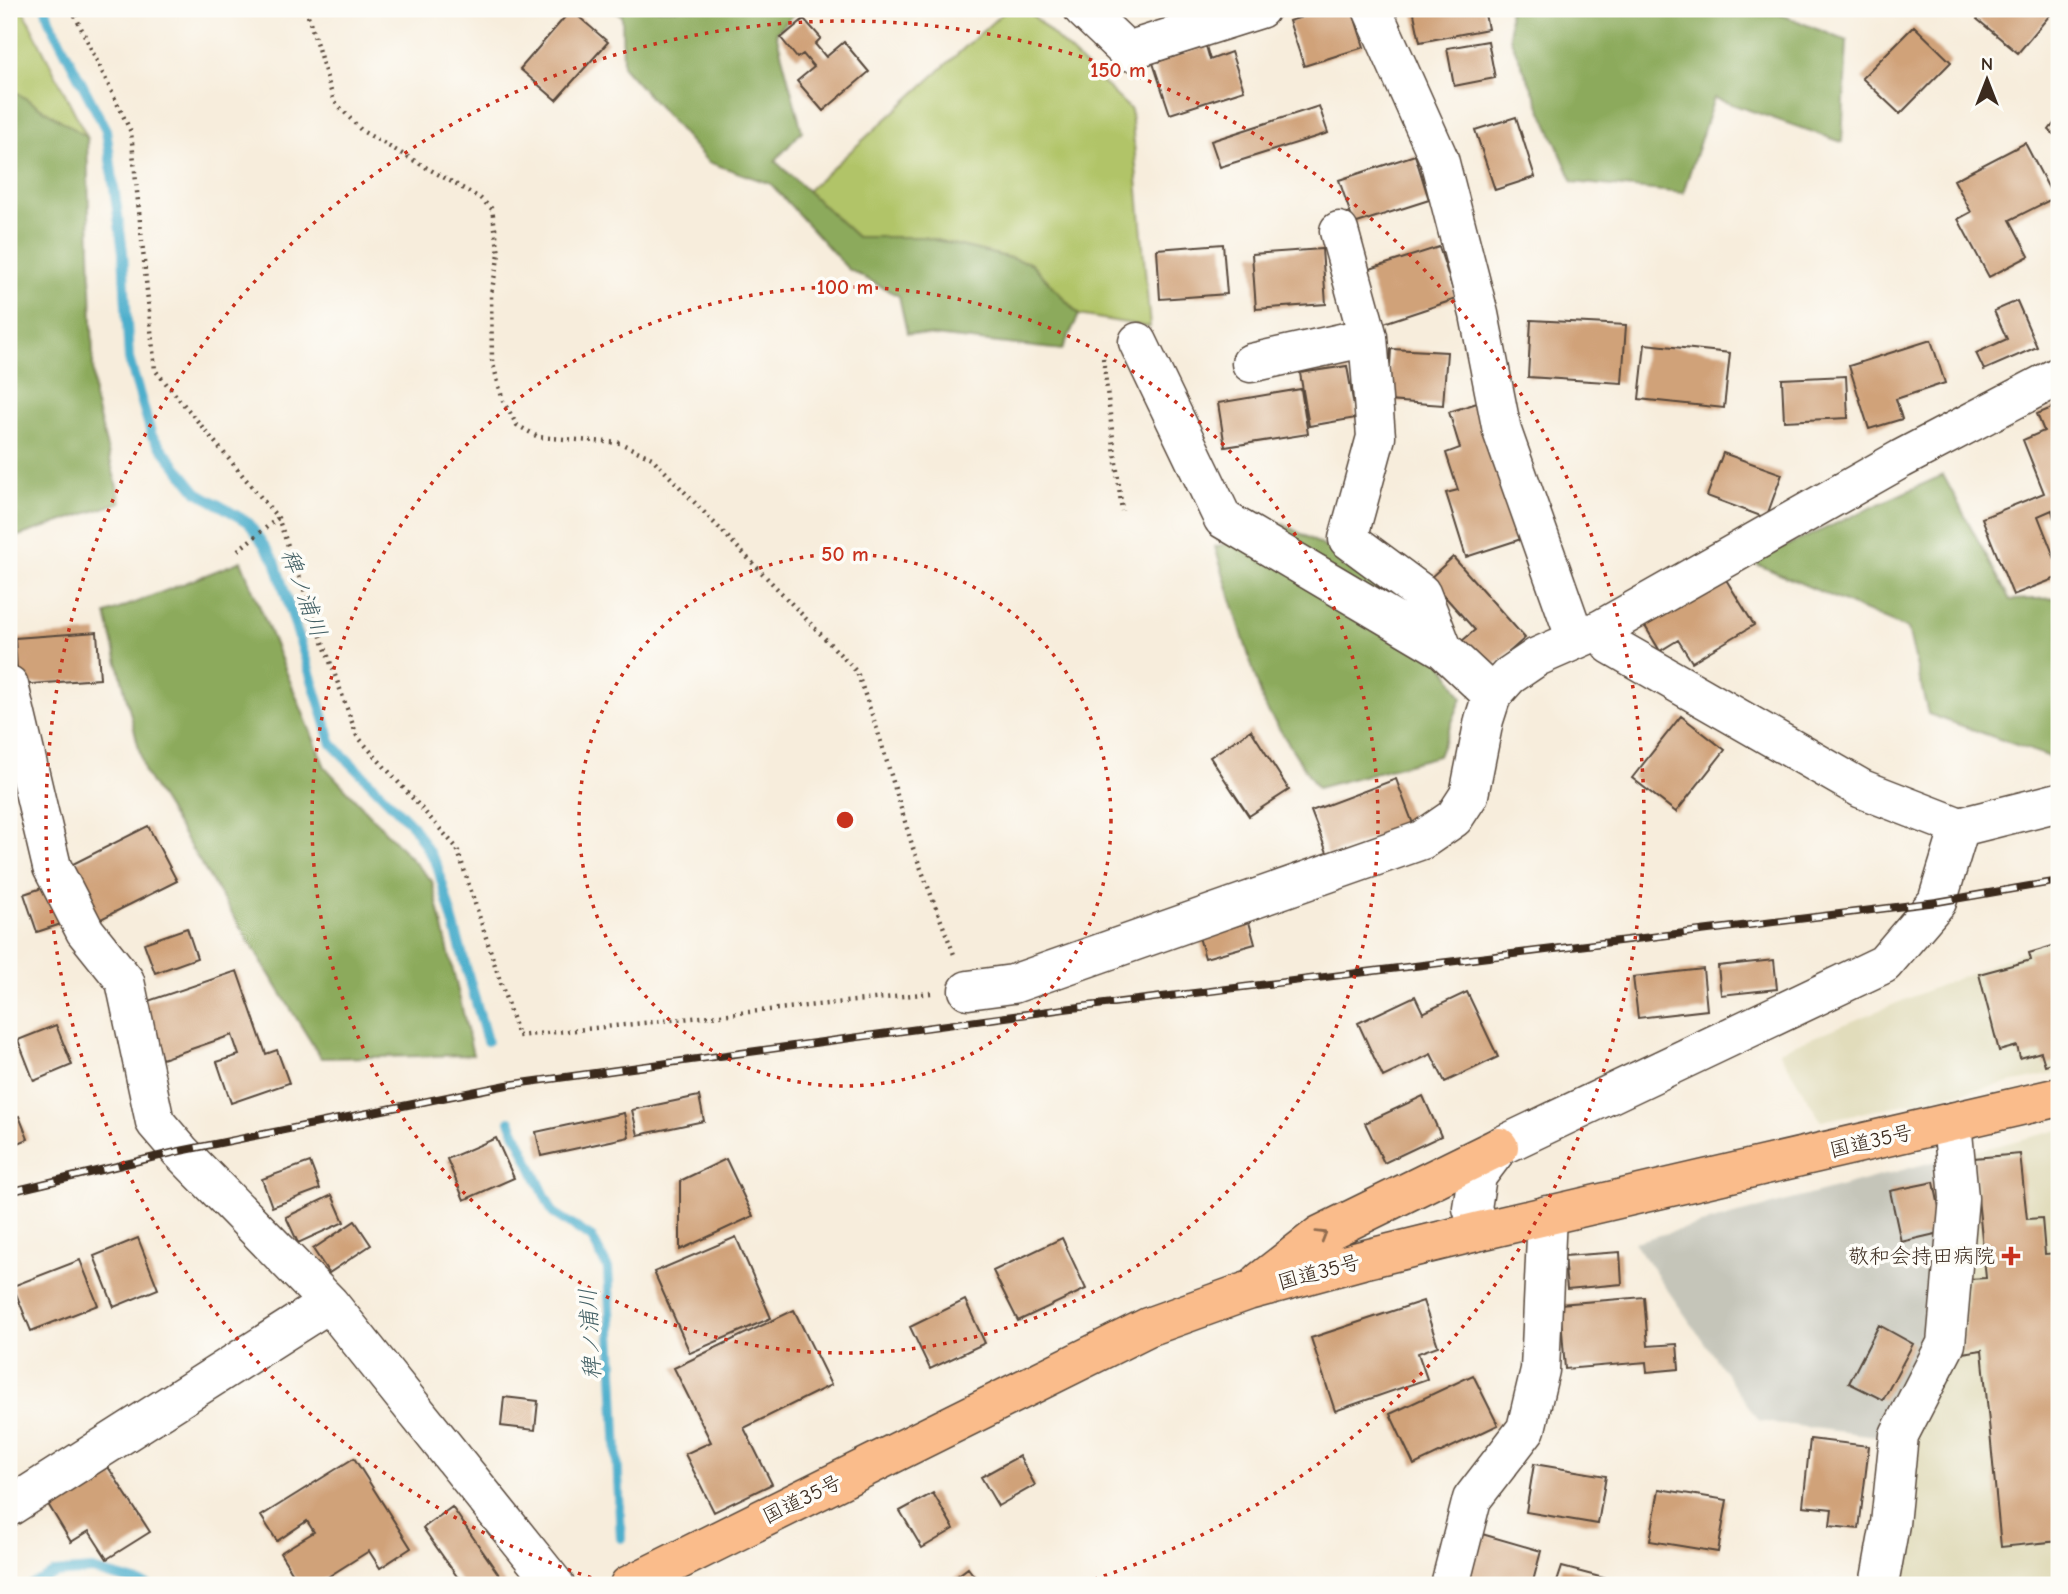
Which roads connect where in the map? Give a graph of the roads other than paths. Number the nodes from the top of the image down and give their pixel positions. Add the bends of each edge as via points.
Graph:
1 (1083, 9) edge
2 (1260, 9) edge
3 (1372, 9) edge
4 (1339, 231) dead end
5 (1368, 337) junction
6 (1138, 342) road end
7 (1251, 363) dead end
8 (2059, 376) edge
9 (1588, 634) junction
10 (1443, 649) junction
11 (9, 685) edge
12 (1492, 695) junction
13 (2059, 803) edge
14 (1960, 827) junction
15 (968, 990) road end
16 (2059, 1097) edge
17 (1952, 1122) junction
18 (1499, 1147) junction
19 (1547, 1216) junction
20 (1480, 1231) junction
21 (1248, 1291) junction
22 (329, 1303) junction
23 (9, 1507) edge
24 (555, 1585) edge
25 (629, 1585) edge
26 (1450, 1585) edge
27 (1879, 1585) edge

1 - 2 street via 1127,51
3 - 9 street via 1439,159 1479,314 1502,431
4 - 5 street
5 - 7 street
5 - 10 street via 1376,437 1349,539 1420,593
6 - 10 street via 1223,519
8 - 9 street via 1900,459
9 - 12 street via 1537,657 1509,676
9 - 14 street via 1862,789
10 - 12 street
11 - 22 street via 52,867 85,931 125,981 155,1122
12 - 15 street via 1469,795 1454,818 1422,840 1013,984
13 - 14 street
14 - 18 street via 1937,902 1884,964
16 - 17 highway, 国道35号
17 - 19 highway, 国道35号
17 - 27 street via 1959,1198 1946,1344 1899,1435
18 - 20 street via 1477,1177 1472,1208
21 -> 18 highway via 1320,1235
19 - 20 highway, 国道35号
19 - 26 street via 1540,1370 1526,1429 1472,1499
20 - 21 highway, 国道35号
21 - 25 highway, 国道35号 via 1148,1327
22 - 23 street
22 - 24 street

